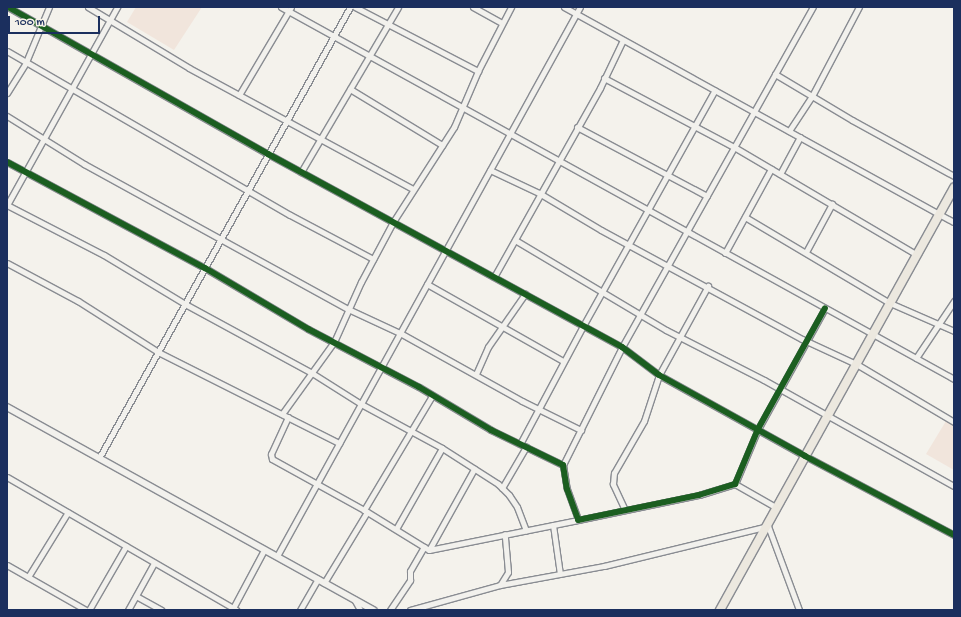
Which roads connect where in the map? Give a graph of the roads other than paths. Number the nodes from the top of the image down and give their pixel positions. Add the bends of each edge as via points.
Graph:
1 (8, 7) edge
2 (49, 7) edge
3 (88, 7) edge
4 (117, 7) edge
5 (281, 7) edge
6 (350, 7) edge
7 (354, 7) edge
8 (398, 7) edge
9 (473, 7) edge
10 (511, 7) edge
11 (564, 7) edge
12 (580, 7) edge
13 (813, 7) edge
14 (859, 7) edge
15 (289, 9) edge
16 (576, 14) junction
17 (110, 20) junction
18 (389, 23) junction
19 (502, 23) junction
20 (40, 25) junction
21 (334, 37) junction
22 (623, 40) junction
23 (7, 51) edge
24 (91, 54) junction
25 (369, 57) junction
26 (26, 62) junction
27 (478, 71) junction
28 (775, 74) junction
29 (604, 78) junction
30 (72, 89) junction
31 (350, 89) junction
32 (715, 90) junction
33 (7, 93) edge
34 (239, 95) junction
35 (812, 96) junction
36 (462, 108) junction
37 (754, 112) junction
38 (7, 116) edge
39 (287, 120) junction
40 (577, 127) junction
41 (694, 127) junction
42 (789, 131) junction
43 (510, 134) junction
44 (45, 137) junction
45 (800, 137) junction
46 (321, 139) junction
47 (442, 145) junction
48 (734, 147) junction
49 (268, 154) junction
50 (557, 160) junction
51 (7, 162) edge
52 (771, 169) junction
53 (490, 170) junction
54 (301, 172) junction
55 (25, 173) junction
56 (780, 174) junction
57 (667, 176) junction
58 (954, 176) edge
59 (413, 188) junction
60 (954, 188) edge
61 (248, 190) junction
62 (539, 193) junction
63 (707, 196) junction
64 (832, 204) junction
65 (7, 205) edge
66 (648, 210) junction
67 (939, 214) junction
68 (745, 216) junction
69 (393, 222) junction
70 (954, 222) edge
71 (687, 232) junction
72 (221, 239) junction
73 (515, 240) junction
74 (629, 245) junction
75 (446, 250) junction
76 (806, 252) junction
77 (725, 253) junction
78 (917, 255) junction
79 (373, 259) junction
80 (7, 263) edge
81 (668, 265) junction
82 (205, 268) junction
83 (494, 277) junction
84 (427, 284) junction
85 (708, 286) junction
86 (604, 292) junction
87 (525, 294) junction
88 (954, 301) edge
89 (890, 303) junction
90 (185, 304) junction
91 (825, 308) junction
92 (348, 310) junction
93 (641, 314) junction
94 (938, 322) junction
95 (583, 326) junction
96 (503, 328) junction
97 (954, 331) edge
98 (400, 334) junction
99 (873, 335) junction
100 (680, 338) junction
101 (807, 341) junction
102 (334, 342) junction
103 (622, 348) junction
104 (158, 352) junction
105 (916, 358) junction
106 (563, 362) junction
107 (858, 365) junction
108 (381, 368) junction
109 (312, 373) junction
110 (476, 374) junction
111 (660, 374) junction
112 (954, 379) edge
113 (781, 389) junction
114 (432, 396) junction
115 (361, 404) junction
116 (7, 408) edge
117 (538, 409) junction
118 (282, 414) junction
119 (829, 415) junction
120 (288, 417) junction
121 (954, 422) edge
122 (758, 429) junction
123 (580, 430) junction
124 (410, 432) junction
125 (339, 443) junction
126 (520, 444) junction
127 (442, 448) junction
128 (526, 448) junction
129 (805, 456) junction
130 (99, 458) junction
131 (563, 466) junction
132 (474, 469) junction
133 (7, 476) edge
134 (317, 484) junction
135 (735, 484) junction
136 (954, 486) edge
137 (502, 488) junction
138 (777, 508) junction
139 (625, 510) junction
140 (365, 511) junction
141 (68, 512) junction
142 (578, 520) junction
143 (553, 525) junction
144 (768, 526) junction
145 (396, 529) junction
146 (526, 530) junction
147 (505, 534) junction
148 (954, 535) edge
149 (126, 546) junction
150 (424, 547) junction
151 (264, 550) junction
152 (429, 550) junction
153 (277, 556) junction
154 (154, 563) junction
155 (7, 564) edge
156 (560, 574) junction
157 (28, 577) junction
158 (318, 579) junction
159 (324, 583) junction
160 (500, 585) junction
161 (136, 596) junction
162 (354, 600) junction
163 (86, 610) edge
164 (89, 610) edge
165 (128, 610) edge
166 (161, 610) edge
167 (234, 610) edge
168 (300, 610) edge
169 (360, 610) edge
170 (373, 610) edge
171 (390, 610) edge
172 (410, 610) edge
173 (720, 610) edge
174 (799, 610) edge

1 - 20 street
2 - 20 street
3 - 17 street
4 - 17 street
5 - 15 street
6 - 21 street
7 - 18 street
8 - 18 street
9 - 19 street
10 - 19 street
11 - 16 street
12 - 16 street
13 - 28 street
14 - 35 street
15 - 21 street
15 - 34 street
16 - 22 street
16 - 43 street
17 - 24 street
17 - 34 street
18 - 25 street
18 - 27 street
19 - 27 street
20 - 24 street
20 - 26 street
21 - 25 street
21 - 39 street
22 - 29 street
22 - 32 street
23 - 26 street
24 - 30 street
24 - 49 street
25 - 31 street
25 - 36 street
26 - 30 street
26 - 33 street
27 - 36 street
28 - 35 street
28 - 37 street
29 - 40 street
29 - 41 street
30 - 44 street
30 - 61 street
31 - 46 street
31 - 47 street
32 - 37 street
32 - 41 street
34 - 39 street
35 - 42 street
35 - 58 street
36 - 43 street
36 - 47 street
37 - 42 street
37 - 48 street
38 - 44 street
39 - 46 street
39 - 49 street
40 - 50 street
40 - 57 street
41 - 48 street
41 - 57 street
42 - 45 street
43 - 50 street
43 - 53 street
44 - 55 street
44 - 72 street via 84,164
45 - 56 street
45 - 67 street
46 - 54 street
46 - 59 street
47 - 59 street
48 - 52 street
48 - 63 street
49 - 54 street
49 - 61 street
50 - 62 street
50 - 66 street
51 - 55 street
52 - 56 street
52 - 68 street
53 - 62 street
53 - 75 street
54 - 69 street
55 - 65 street
55 - 82 street
56 - 64 street
57 - 63 street
57 - 66 street
59 - 69 street
60 - 67 main road
61 - 72 street
61 - 79 street
62 - 73 street
62 - 74 street
63 - 71 street
64 - 76 street
64 - 78 street
65 - 90 street via 104,255
66 - 71 street
66 - 74 street
67 - 70 street
67 - 78 main road
68 - 76 street
68 - 77 street
69 - 75 street
69 - 79 street
71 - 77 street
71 - 81 street
72 - 82 street
72 - 92 street
73 - 83 street
73 - 86 street
74 - 81 street
74 - 86 street
75 - 83 street
75 - 84 street
76 - 89 street
77 - 91 street
78 - 89 main road
79 - 92 street
80 - 104 street via 78,301
81 - 85 street
81 - 93 street
82 - 90 street
82 - 102 street
83 - 87 street
84 - 96 street
84 - 98 street
85 - 100 street
85 - 101 street
86 - 93 street
86 - 95 street
87 - 95 street
87 - 96 street
88 - 94 street
89 - 94 street
89 - 99 main road
90 - 104 street
90 - 109 street
91 - 99 street
91 - 101 street
92 - 98 street
92 - 102 street
93 - 100 street
93 - 103 street
94 - 97 street
94 - 105 street
95 - 103 street
95 - 106 street
96 - 106 street
96 - 110 street via 488,347
98 - 108 street
98 - 110 street
99 - 105 street
99 - 107 main road
100 - 111 street
100 - 113 street
101 - 107 street
101 - 113 street
102 - 108 street
102 - 109 street
103 - 111 street
103 - 123 street
104 - 118 street
104 - 130 street
105 - 112 street
106 - 117 street
107 - 119 main road
107 - 121 street
108 - 114 street
108 - 115 street
109 - 115 street
109 - 118 street
110 - 117 street
111 - 122 street
111 - 139 street via 644,421 612,478
113 - 119 street
113 - 122 street
114 - 124 street
114 - 126 street
115 - 124 street
115 - 125 street
116 - 130 street
117 - 123 street
117 - 126 street
118 - 120 street
119 - 129 main road
119 - 136 street
120 - 125 street
120 - 134 street via 271,454 272,459
122 - 129 street
122 - 135 street
123 - 131 street
124 - 127 street
124 - 140 street
125 - 134 street
126 - 128 street
127 - 132 street
127 - 145 street
128 - 131 street
128 - 137 street
129 - 138 main road
129 - 148 street
130 - 151 street
131 - 142 street via 567,489
132 - 137 street
132 - 152 street
133 - 141 street
134 - 140 street
134 - 153 street
135 - 138 street
135 - 139 street via 699,495
137 - 146 street via 517,507
138 - 144 main road
139 - 142 street
140 - 145 street
140 - 159 street
141 - 149 street
141 - 157 street
142 - 143 street
143 - 146 street
143 - 156 street
144 - 156 street via 709,542
144 - 173 main road
144 - 174 street
145 - 150 street
146 - 147 street
147 - 152 street via 435,551
147 - 160 street via 508,572
149 - 154 street
149 - 164 street
150 - 152 street
150 - 171 street via 410,571 410,580
151 - 153 street
151 - 167 street
153 - 158 street
154 - 161 street
154 - 167 street
155 - 157 street
156 - 160 street
157 - 163 street
158 - 159 street
158 - 168 street
159 - 162 street
160 - 172 street
161 - 165 street
161 - 166 street
162 - 169 street
162 - 170 street

